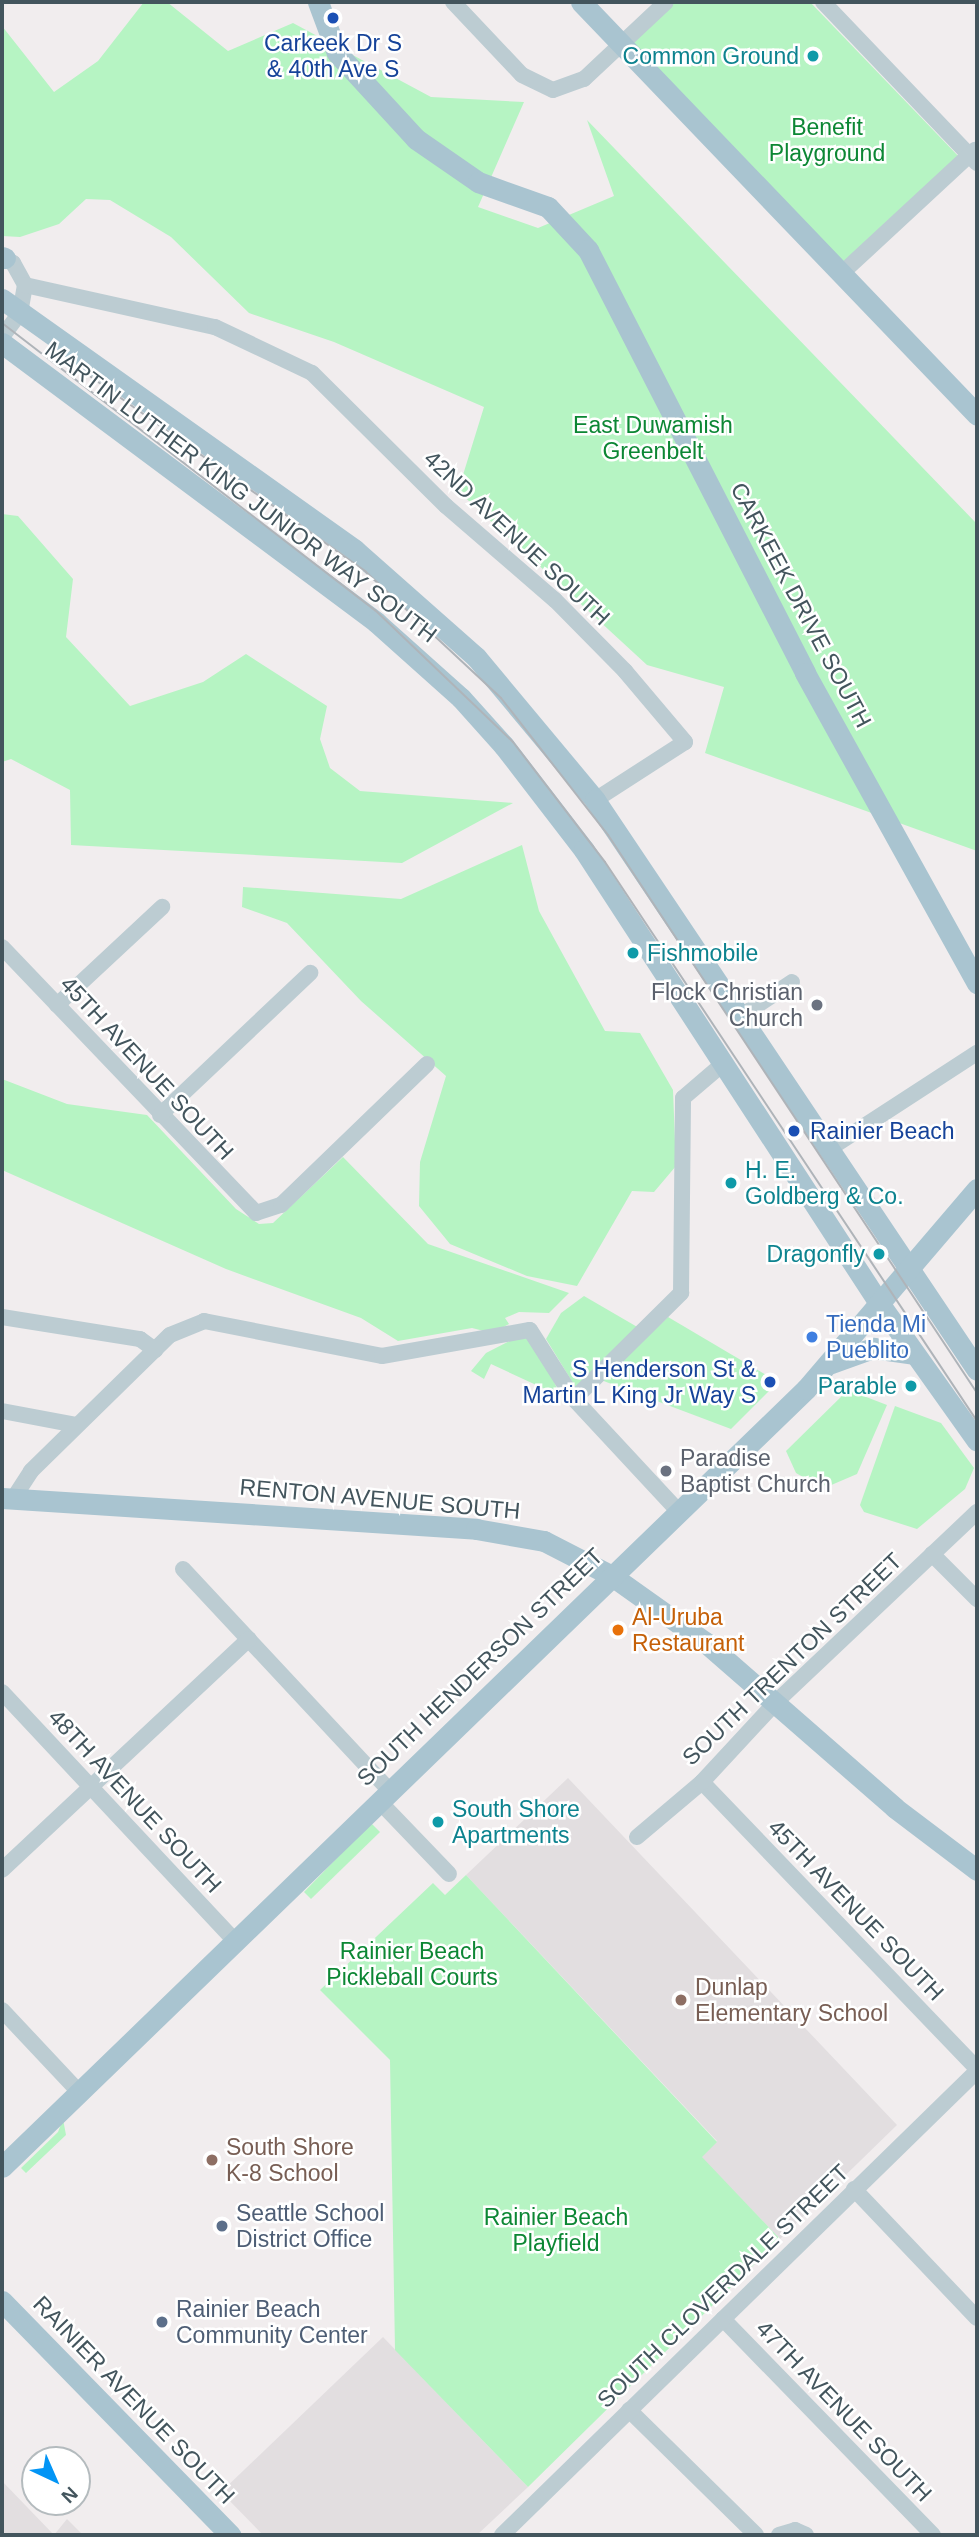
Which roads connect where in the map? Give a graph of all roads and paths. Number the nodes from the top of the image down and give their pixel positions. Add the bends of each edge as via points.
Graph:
1 (318, 2) edge
2 (453, 2) edge
3 (581, 2) edge
4 (666, 2) edge
5 (823, 2) edge
6 (622, 45) junction
7 (975, 155) edge
8 (3, 258) edge
9 (841, 274) junction
10 (25, 285) junction
11 (2, 299) edge
12 (20, 313) junction
13 (2, 337) edge
14 (2, 343) edge
15 (977, 415) edge
16 (595, 800) junction
17 (162, 908) dead end
18 (2, 947) edge
19 (310, 973) dead end
20 (792, 982) dead end
21 (977, 983) edge
22 (57, 1005) junction
23 (743, 1014) junction
24 (977, 1053) edge
25 (724, 1063) junction
26 (427, 1064) dead end
27 (160, 1115) junction
28 (832, 1147) junction
29 (977, 1189) edge
30 (911, 1266) junction
31 (879, 1303) junction
32 (2, 1317) edge
33 (155, 1350) junction
34 (914, 1354) junction
35 (829, 1364) junction
36 (977, 1370) edge
37 (575, 1399) junction
38 (2, 1411) edge
39 (76, 1425) junction
40 (977, 1441) edge
41 (7, 1498) edge
42 (679, 1512) junction
43 (977, 1512) edge
44 (932, 1554) junction
45 (183, 1569) dead end
46 (612, 1576) junction
47 (977, 1600) edge
48 (249, 1639) junction
49 (2, 1692) edge
50 (776, 1702) junction
51 (702, 1782) junction
52 (92, 1787) junction
53 (384, 1796) junction
54 (637, 1837) dead end
55 (2, 1870) edge
56 (977, 1870) edge
57 (449, 1874) dead end
58 (235, 1941) junction
59 (2, 2010) edge
60 (977, 2070) edge
61 (79, 2092) junction
62 (2, 2167) edge
63 (854, 2189) junction
64 (2, 2301) edge
65 (977, 2318) edge
66 (723, 2319) junction
67 (629, 2410) junction
68 (230, 2535) edge
69 (503, 2535) edge
70 (756, 2535) edge
71 (779, 2535) edge
72 (806, 2535) edge
73 (933, 2535) edge

1 - 21 main road, CARKEEK DRIVE SOUTH via 337,53 416,139 478,182 548,207 588,250 805,673
2 - 6 street via 522,75 542,88 563,89 584,79
3 - 6 main road
4 - 6 street
5 - 7 street
6 - 9 main road
7 - 9 street
8 - 10 street
9 - 15 main road
10 - 12 street
10 - 16 street, 42ND AVENUE SOUTH via 215,327 312,373 446,506 555,600 625,671 685,742
11 - 12 main road, MARTIN LUTHER KING JUNIOR WAY SOUTH
12 - 13 street
12 - 16 main road, MARTIN LUTHER KING JUNIOR WAY SOUTH via 388,575 484,666
14 - 25 main road, MARTIN LUTHER KING JUNIOR WAY SOUTH via 376,622 461,698 554,808
16 - 23 main road, MARTIN LUTHER KING JUNIOR WAY SOUTH
17 - 22 street
18 - 22 street, 45TH AVENUE SOUTH
19 - 27 street
20 - 23 street
22 - 27 street, 45TH AVENUE SOUTH
23 - 28 main road, MARTIN LUTHER KING JUNIOR WAY SOUTH
24 - 28 street
25 - 31 main road, MARTIN LUTHER KING JUNIOR WAY SOUTH
25 - 37 street via 683,1098 681,1293
26 - 27 street, 45TH AVENUE SOUTH via 281,1205 262,1214 241,1202
28 - 30 main road, MARTIN LUTHER KING JUNIOR WAY SOUTH
29 - 30 main road, SOUTH HENDERSON STREET
30 - 31 main road, SOUTH HENDERSON STREET
30 - 36 main road, MARTIN LUTHER KING JUNIOR WAY SOUTH
31 - 34 main road, MARTIN LUTHER KING JUNIOR WAY SOUTH
31 - 35 main road, SOUTH HENDERSON STREET
32 - 33 street via 140,1339
33 - 37 street via 170,1335 204,1321 398,1357 516,1329 530,1330
33 - 39 street
34 - 35 main road via 873,1348
34 - 40 main road, MARTIN LUTHER KING JUNIOR WAY SOUTH
35 - 42 main road, SOUTH HENDERSON STREET
37 - 42 street
38 - 39 street
39 - 41 street
41 - 46 main road, RENTON AVENUE SOUTH via 476,1529 544,1541
42 - 46 main road, SOUTH HENDERSON STREET
43 - 44 street, SOUTH TRENTON STREET
44 - 47 street
44 - 50 street, SOUTH TRENTON STREET
45 - 48 street
46 - 50 main road, RENTON AVENUE SOUTH
46 - 53 main road, SOUTH HENDERSON STREET
48 - 52 street
48 - 53 street
49 - 52 street, 48TH AVENUE SOUTH
50 - 51 street, SOUTH TRENTON STREET
50 - 56 main road, RENTON AVENUE SOUTH via 895,1808
51 - 54 street, SOUTH TRENTON STREET
51 - 60 street, 45TH AVENUE SOUTH
52 - 55 street
52 - 58 street, 48TH AVENUE SOUTH
53 - 57 street
53 - 58 main road, SOUTH HENDERSON STREET
58 - 61 main road, SOUTH HENDERSON STREET
59 - 61 street
60 - 63 street, SOUTH CLOVERDALE STREET
61 - 62 main road, SOUTH HENDERSON STREET
63 - 65 street
63 - 66 street, SOUTH CLOVERDALE STREET
64 - 68 main road, RAINIER AVENUE SOUTH
66 - 67 street, SOUTH CLOVERDALE STREET
66 - 73 street, 47TH AVENUE SOUTH
67 - 69 street, SOUTH CLOVERDALE STREET
67 - 70 street
71 - 72 street via 795,2530

